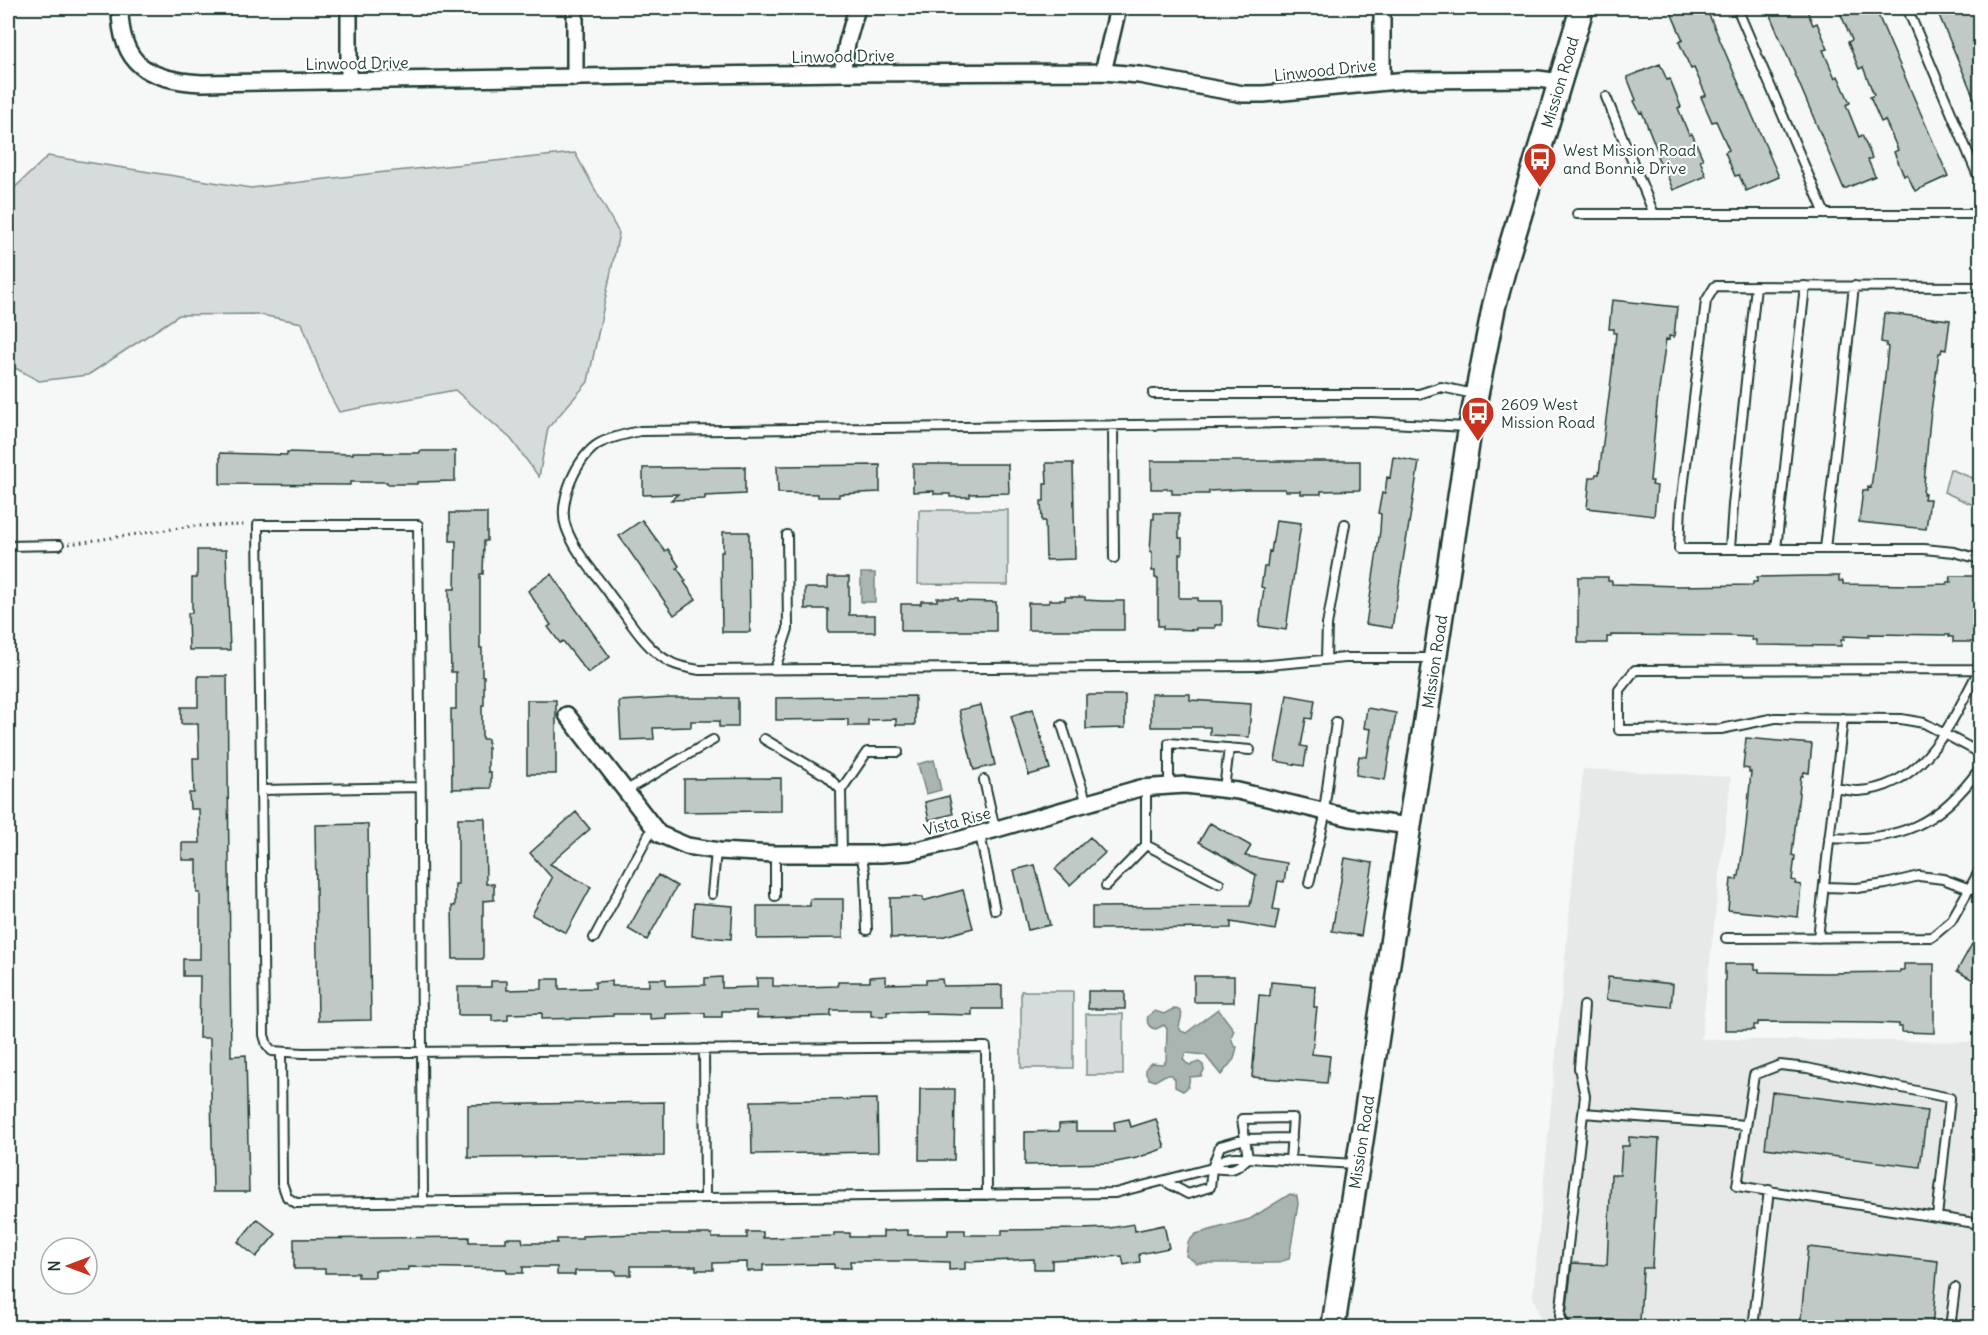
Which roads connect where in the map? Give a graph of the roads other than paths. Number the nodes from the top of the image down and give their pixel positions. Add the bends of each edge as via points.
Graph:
1 (120, 8) edge
2 (349, 8) edge
3 (575, 8) edge
4 (857, 8) edge
5 (1118, 8) edge
6 (1382, 8) edge
7 (1581, 8) edge
8 (1737, 8) edge
9 (1907, 8) edge
10 (1103, 72) junction
11 (842, 74) junction
12 (575, 78) junction
13 (349, 81) junction
14 (1382, 82) junction
15 (1561, 82) junction
16 (1606, 97) dead end
17 (1980, 181) edge
18 (1577, 214) dead end
19 (1654, 214) junction
20 (1826, 214) junction
21 (1980, 214) edge
22 (1756, 286) junction
23 (1805, 286) junction
24 (1854, 286) junction
25 (1980, 287) edge
26 (1153, 394) dead end
27 (1476, 395) junction
28 (1113, 425) junction
29 (1470, 428) junction
30 (1345, 525) dead end
31 (787, 535) dead end
32 (59, 545) road end
33 (8, 546) edge
34 (1730, 549) junction
35 (1776, 549) junction
36 (1825, 549) junction
37 (1114, 558) dead end
38 (1980, 559) edge
39 (1435, 658) junction
40 (1326, 659) junction
41 (1980, 668) edge
42 (776, 669) junction
43 (567, 715) dead end
44 (1843, 718) junction
45 (1336, 722) dead end
46 (1062, 725) dead end
47 (1945, 734) junction
48 (764, 739) dead end
49 (713, 740) dead end
50 (1229, 748) junction
51 (1250, 750) dead end
52 (898, 752) dead end
53 (1980, 753) edge
54 (1980, 768) edge
55 (984, 780) dead end
56 (1168, 786) junction
57 (420, 787) junction
58 (1146, 788) junction
59 (1224, 789) junction
60 (1835, 789) junction
61 (261, 790) junction
62 (841, 790) junction
63 (625, 791) junction
64 (1087, 803) junction
65 (1325, 812) junction
66 (1409, 826) junction
67 (653, 827) junction
68 (995, 829) junction
69 (980, 834) junction
70 (1829, 838) junction
71 (1146, 845) junction
72 (716, 851) junction
73 (776, 854) junction
74 (842, 854) junction
75 (861, 854) junction
76 (1980, 870) edge
77 (1219, 883) dead end
78 (1309, 883) dead end
79 (1106, 886) dead end
80 (1824, 887) junction
81 (1970, 889) junction
82 (712, 894) dead end
83 (775, 896) dead end
84 (995, 910) dead end
85 (867, 930) dead end
86 (594, 938) dead end
87 (1726, 938) dead end
88 (1818, 938) junction
89 (1584, 1006) dead end
90 (704, 1049) junction
91 (422, 1052) junction
92 (281, 1053) junction
93 (1583, 1113) junction
94 (1746, 1125) junction
95 (1292, 1138) junction
96 (1245, 1139) junction
97 (1248, 1158) junction
98 (1290, 1161) junction
99 (1358, 1164) junction
100 (1212, 1167) junction
101 (1164, 1181) junction
102 (1769, 1190) junction
103 (987, 1195) junction
104 (705, 1198) junction
105 (423, 1202) junction
106 (1937, 1217) junction
107 (1975, 1223) dead end
108 (1955, 1288) dead end
109 (1333, 1328) edge
110 (1564, 1328) edge
111 (1752, 1328) edge
112 (1950, 1328) edge

1 - 13 street, Linwood Drive via 131,57 161,78 202,83
2 - 13 street
3 - 12 street
4 - 11 street
5 - 10 street
6 - 14 street
7 - 15 street, Mission Road
8 - 20 lane
9 - 17 lane
10 - 11 street, Linwood Drive
10 - 14 street, Linwood Drive via 1243,94
11 - 12 street, Linwood Drive
12 - 13 street, Linwood Drive
14 - 15 street, Linwood Drive
15 - 27 street, Mission Road via 1507,258
16 - 19 lane
18 - 19 lane
19 - 20 lane
20 - 21 lane
22 - 23 lane
22 - 34 lane
22 - 34 lane via 1715,286 1706,301 1681,505 1679,549
23 - 24 lane
23 - 35 lane
24 - 25 lane
24 - 36 lane
26 - 27 lane via 1419,394 1441,387
27 - 29 street, Mission Road
28 - 29 lane via 1371,422
28 - 37 lane
28 - 42 lane via 639,431 599,444 589,452 568,488 565,525 576,548 643,639 660,656 681,667
29 - 39 street, Mission Road
30 - 40 lane via 1327,625
31 - 42 lane via 788,629
32 - 33 lane
34 - 35 lane
35 - 36 lane
36 - 38 lane via 1924,549
39 - 40 lane
39 - 66 street, Mission Road
40 - 42 lane via 1257,666
41 - 44 lane via 1635,670 1619,690 1619,730 1721,729 1775,718
41 - 47 lane
43 - 63 street, Vista Rise
44 - 47 lane via 1901,719 1924,723
44 - 60 lane
45 - 65 lane
46 - 64 lane
47 - 53 lane
47 - 60 lane via 1921,765 1896,780 1875,789
48 - 62 lane via 827,776
49 - 63 lane
50 - 51 lane
50 - 56 lane via 1169,743
50 - 59 lane
52 - 62 lane via 867,752
54 - 70 lane via 1944,810 1922,823 1880,837
55 - 68 lane
56 - 58 street, Vista Rise
56 - 59 street, Vista Rise
57 - 61 lane
57 - 61 lane via 418,525 258,525
57 - 91 lane
58 - 64 street, Vista Rise
58 - 71 lane
59 - 65 street, Vista Rise
60 - 70 lane
61 - 92 lane via 264,1035 272,1051
62 - 74 lane
63 - 67 street, Vista Rise
64 - 68 street, Vista Rise
65 - 66 street, Vista Rise
65 - 78 lane
66 - 99 street, Mission Road
67 - 72 street, Vista Rise via 659,834 687,846
67 - 86 lane
68 - 69 street, Vista Rise
69 - 75 street, Vista Rise via 909,852
69 - 84 lane
70 - 80 lane
71 - 77 lane
71 - 79 lane
72 - 73 street, Vista Rise
72 - 82 lane
73 - 74 street, Vista Rise
73 - 83 lane
74 - 75 street, Vista Rise
75 - 85 lane
76 - 81 lane
80 - 81 lane via 1886,885 1919,876 1943,879
80 - 88 lane
81 - 88 lane via 1951,921 1932,937
87 - 88 lane
89 - 93 lane via 1579,1068 1585,1096
90 - 91 lane
90 - 103 lane via 986,1047
90 - 104 lane
91 - 92 lane
91 - 105 lane
92 - 105 lane via 282,1182 287,1197 296,1203
93 - 94 lane
93 - 110 lane via 1560,1316
94 - 102 lane via 1737,1186
94 - 106 lane via 1755,1075 1780,1065 1950,1098
95 - 96 lane
95 - 96 lane via 1293,1118 1242,1119
95 - 98 lane
96 - 97 lane
96 - 100 lane via 1220,1146
97 - 98 lane
97 - 100 lane via 1233,1156
97 - 100 lane via 1238,1168
98 - 99 lane
99 - 109 street, Mission Road
100 - 101 lane
100 - 101 lane via 1210,1186 1188,1194
101 - 103 lane via 1115,1193
102 - 106 lane
102 - 111 lane
103 - 104 lane
104 - 105 lane
106 - 107 lane
108 - 112 lane

